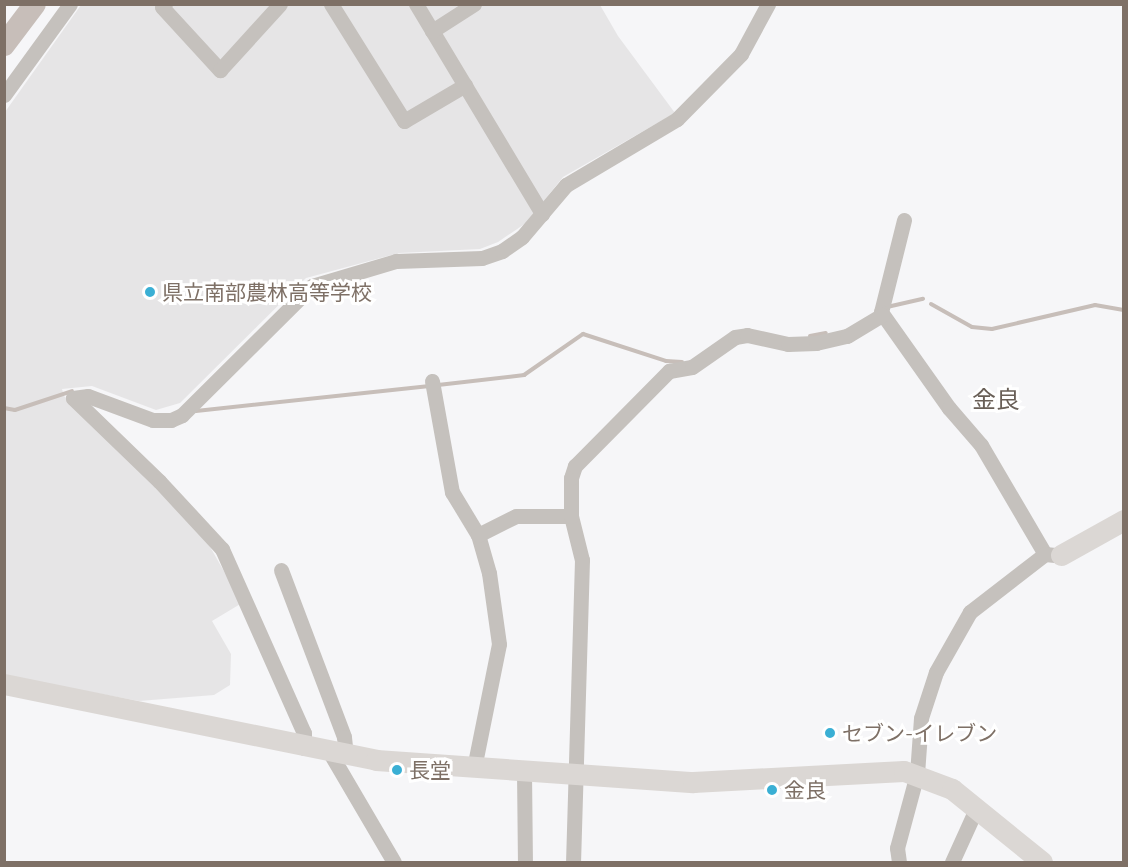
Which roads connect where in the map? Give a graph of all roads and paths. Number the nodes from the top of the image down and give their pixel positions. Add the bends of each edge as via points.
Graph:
1 (70, 4) edge
2 (165, 4) edge
3 (280, 4) edge
4 (331, 4) edge
5 (416, 4) edge
6 (474, 4) edge
7 (768, 4) edge
8 (432, 31) junction
9 (465, 86) junction
10 (4, 95) edge
11 (542, 214) junction
12 (904, 220) dead end
13 (881, 312) junction
14 (433, 387) dead end
15 (571, 516) junction
16 (1124, 520) edge
17 (478, 535) junction
18 (1053, 555) junction
19 (281, 570) dead end
20 (4, 684) edge
21 (304, 748) junction
22 (338, 754) junction
23 (474, 768) junction
24 (524, 771) junction
25 (917, 774) junction
26 (577, 775) junction
27 (977, 807) junction
28 (394, 862) edge
29 (525, 862) edge
30 (573, 862) edge
31 (899, 862) edge
32 (951, 862) edge
33 (1042, 862) edge

1 - 10 street
2 - 3 street via 162,7 220,70
4 - 9 street via 404,122
5 - 8 street
6 - 8 street
7 - 11 street via 741,54 677,119 566,185
8 - 9 street
9 - 11 street
11 - 21 street via 515,242 482,258 396,261 312,286 177,418 153,420 88,396 73,398 222,549 304,733
12 - 13 street
13 - 15 street via 847,336 816,343 788,344 747,335 735,337 692,367 669,370 575,466 571,478
13 - 18 street via 949,408 981,445
14 - 17 street via 452,492
15 - 17 street via 516,516
15 - 26 street via 582,560
16 - 18 street
17 - 23 street via 489,573 499,644
18 - 25 street via 970,612 928,688 921,718
19 - 22 street via 345,737
20 - 21 street
21 - 22 street
22 - 23 street
22 - 28 street
23 - 24 street
24 - 26 street
24 - 29 street
25 - 26 street via 890,769 704,782
25 - 27 street via 952,789
25 - 31 street via 897,848
26 - 30 street
27 - 32 street
27 - 33 street

